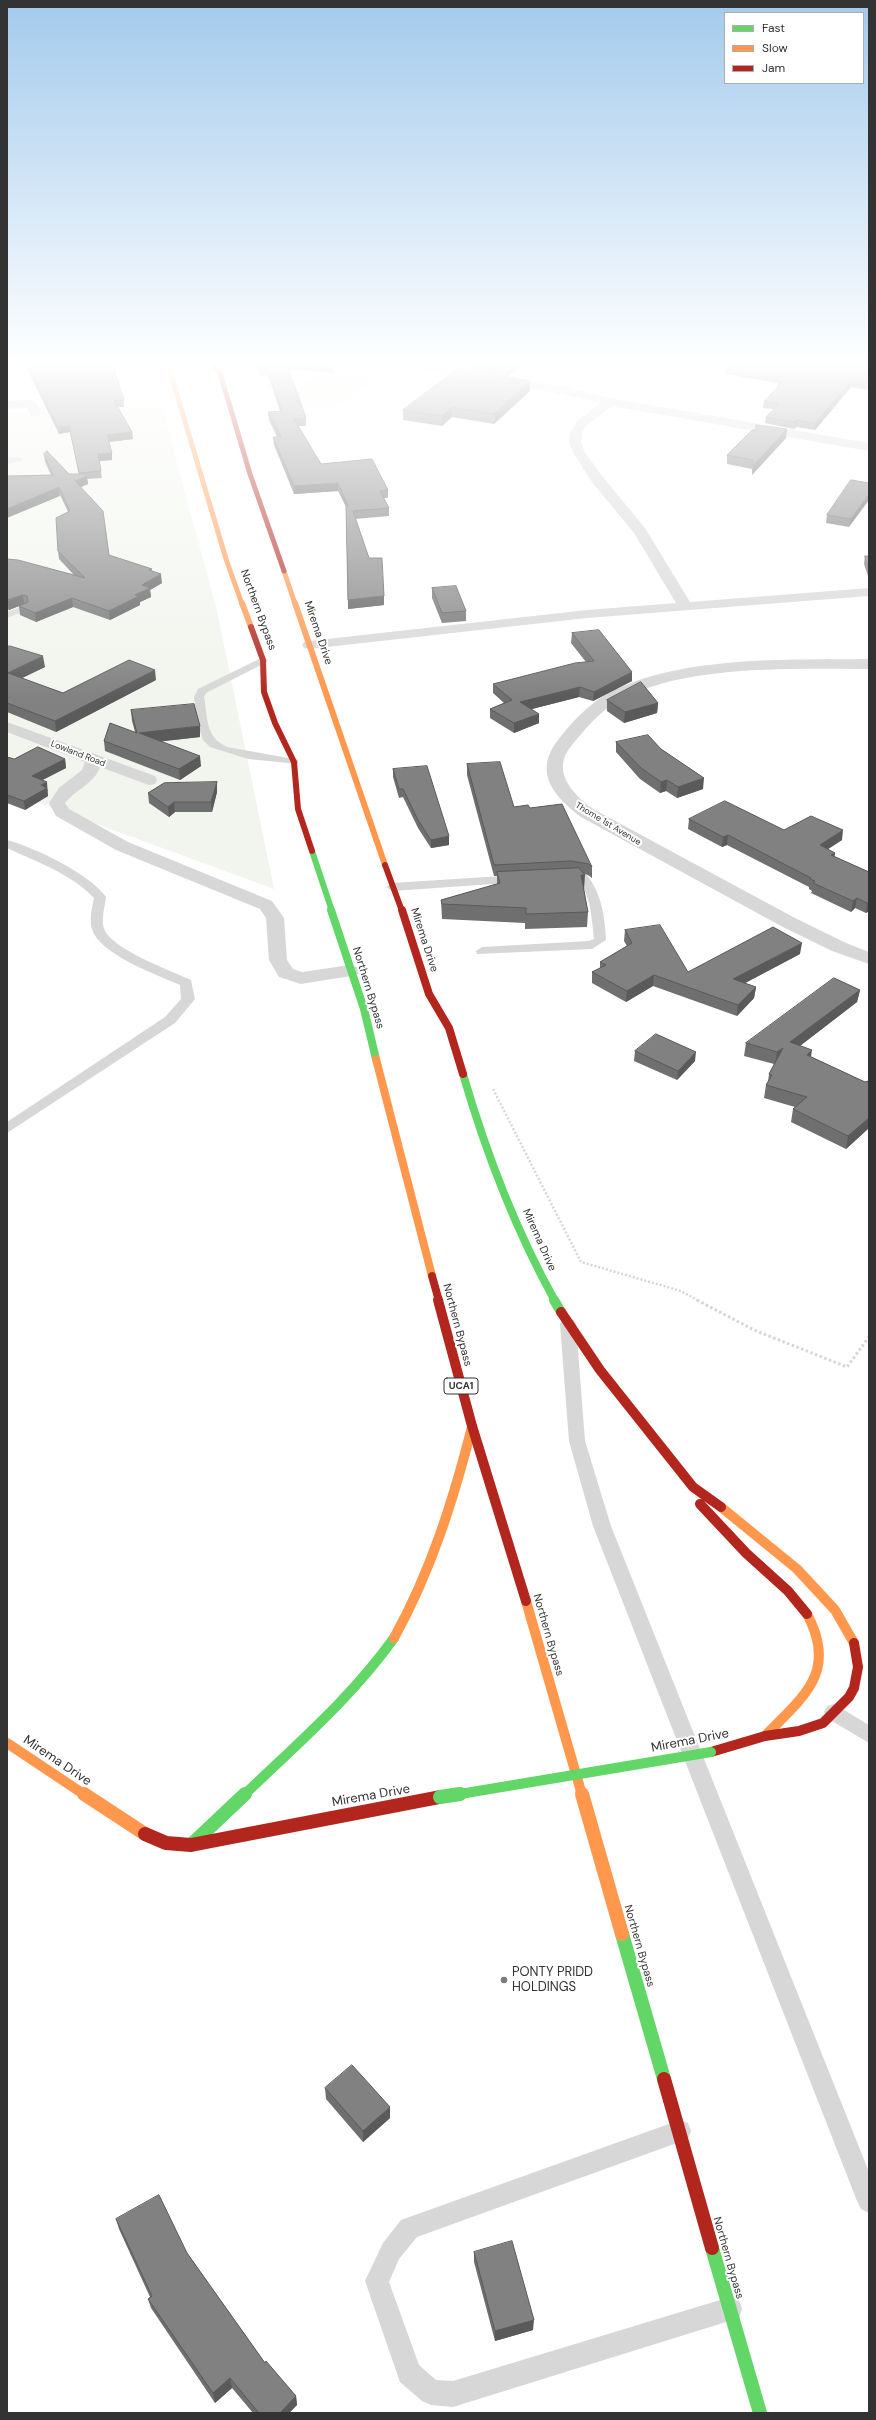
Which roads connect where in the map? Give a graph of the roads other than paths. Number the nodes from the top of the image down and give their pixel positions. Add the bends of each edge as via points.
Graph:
1 (201, 474) edge
2 (250, 474) edge
3 (594, 474) edge
4 (869, 592) edge
5 (686, 605) junction
6 (25, 608) edge
7 (7, 616) edge
8 (309, 645) junction
9 (263, 660) junction
10 (869, 664) edge
11 (7, 727) edge
12 (94, 760) junction
13 (294, 762) junction
14 (149, 780) dead end
15 (7, 844) edge
16 (556, 877) edge
17 (532, 878) edge
18 (392, 887) junction
19 (482, 951) dead end
20 (869, 958) edge
21 (350, 971) junction
22 (7, 1129) edge
23 (568, 1323) junction
24 (472, 1426) junction
25 (693, 1487) junction
26 (834, 1712) junction
27 (869, 1734) edge
28 (765, 1736) junction
29 (7, 1743) edge
30 (191, 1845) junction
31 (680, 2131) junction
32 (869, 2201) edge
33 (730, 2309) junction
34 (760, 2413) edge

1 - 9 street, Northern Bypass / UCA1 via 226,559
2 - 8 street, Mirema Drive
3 - 5 street via 640,531
4 - 5 street
5 - 8 street
6 - 7 lane
8 - 18 street, Mirema Drive
9 - 13 street, Northern Bypass / UCA1 via 264,692 275,723
9 - 13 lane via 202,690 199,697 207,739 213,746 227,751
10 - 20 street, Thome 1st Avenue via 779,666 695,673 659,680 610,700 580,726 554,760 556,782 574,804 587,813 788,922 839,947
11 - 12 street, Lowland Road
12 - 14 street, Lowland Road
12 - 21 street via 90,772 57,803 62,812 122,846 266,905 275,918 278,960 286,973 300,978
13 - 21 street, Northern Bypass / UCA1 via 298,809
15 - 22 lane via 50,863 92,887 100,897 98,930 104,939 186,983 188,999 170,1020
16 - 19 lane via 583,878 589,885 600,940 592,945
17 - 18 lane
18 - 23 street, Mirema Drive via 409,929 429,994 449,1028 477,1123 527,1245
21 - 24 street, Northern Bypass / UCA1 via 364,1010 395,1140
23 - 25 street, Mirema Drive via 600,1370
23 - 32 lane via 577,1441 602,1526
24 - 30 street via 455,1497 429,1572 401,1626 373,1669
24 - 31 street, Northern Bypass / UCA1 via 515,1563
25 - 26 street, Mirema Drive via 736,1518 797,1569 835,1610 847,1628 855,1645 858,1667 854,1688
25 - 28 street, Mirema Drive via 691,1492 709,1514 806,1610 819,1640 821,1660 817,1675 810,1687
26 - 27 lane
26 - 28 street, Mirema Drive via 823,1723 799,1731
28 - 30 street, Mirema Drive, bridge via 711,1752 440,1797
29 - 30 street, Mirema Drive via 147,1835 166,1843
31 - 33 street, Northern Bypass / UCA1
31 - 33 lane via 409,2228 391,2251 377,2281 409,2373 431,2392 453,2394
33 - 34 street, Northern Bypass / UCA1

